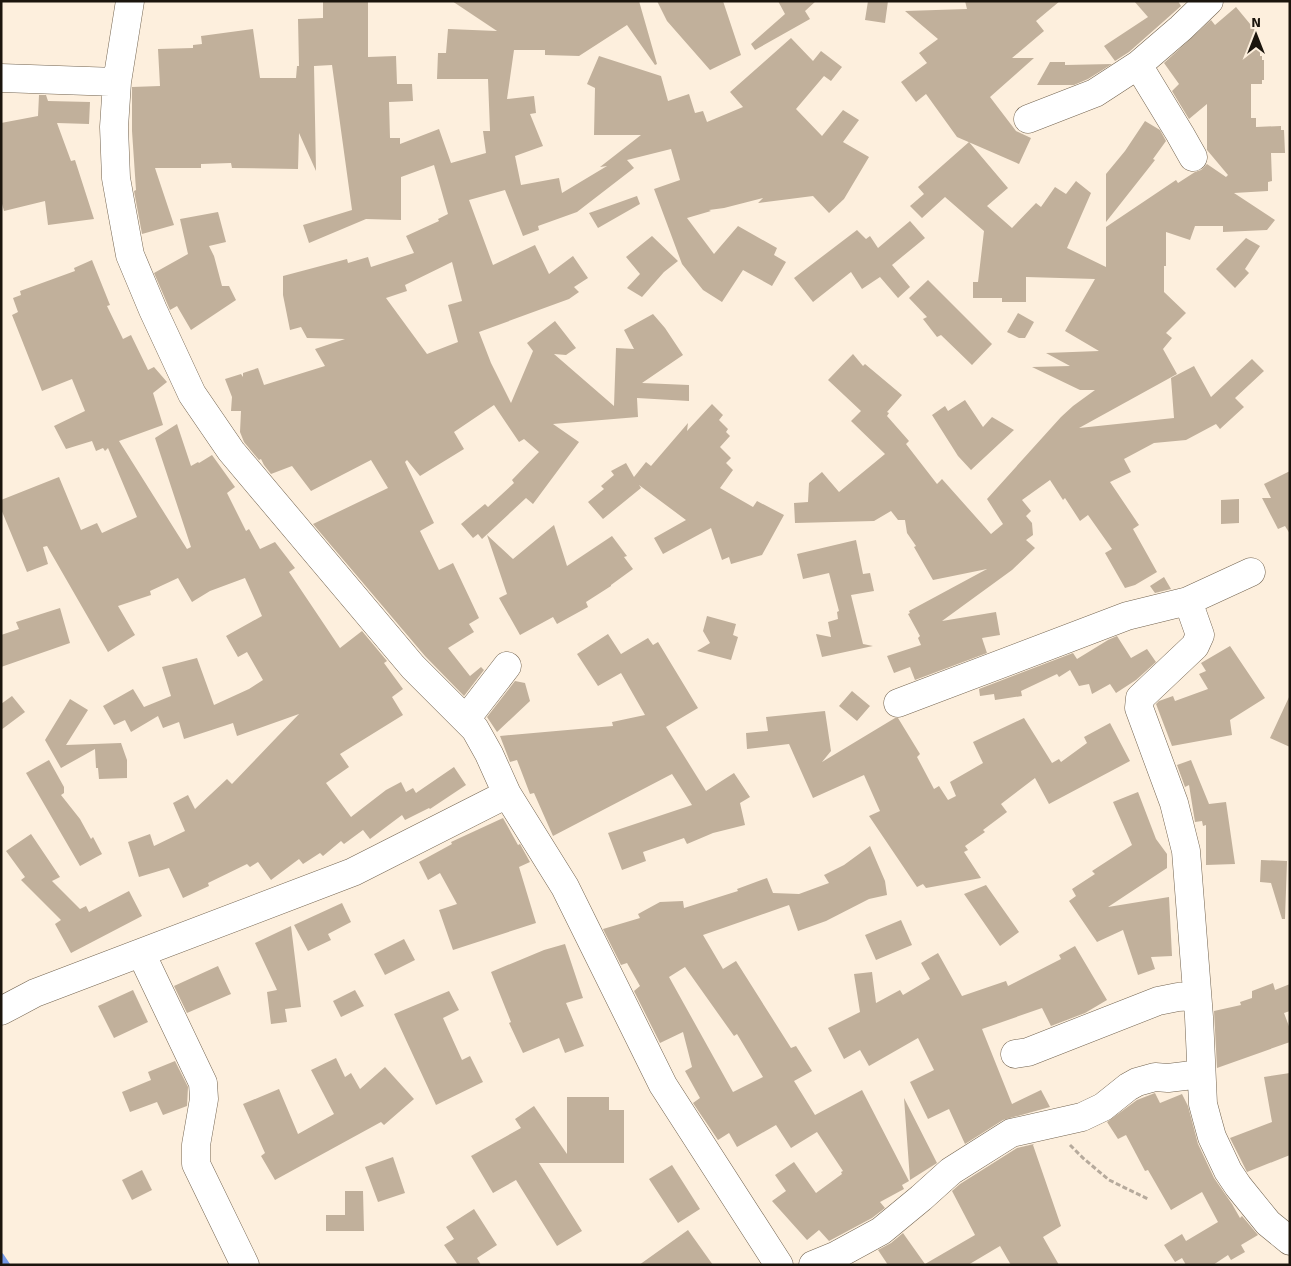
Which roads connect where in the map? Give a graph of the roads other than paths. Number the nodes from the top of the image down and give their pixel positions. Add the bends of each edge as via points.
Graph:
1 (130, 1) edge
2 (1209, 1) edge
3 (1138, 65) junction
4 (1, 78) edge
5 (117, 82) junction
6 (1028, 119) dead end
7 (1193, 157) dead end
8 (1251, 572) dead end
9 (1188, 601) junction
10 (507, 666) dead end
11 (898, 703) dead end
12 (466, 719) junction
13 (507, 794) junction
14 (141, 953) junction
15 (1197, 996) junction
16 (1, 1011) edge
17 (1015, 1054) dead end
18 (1201, 1074) junction
19 (1290, 1241) edge
20 (245, 1265) edge
21 (779, 1265) edge
22 (813, 1265) edge

1 - 5 street
2 - 3 street
3 - 6 street via 1096,93
3 - 7 street
4 - 5 street
5 - 12 street via 114,127 116,178 130,255 192,394 231,450 413,667
8 - 9 street
9 - 11 street via 1127,616
9 - 15 street via 1200,635 1198,640 1138,703 1174,803 1186,851
10 - 12 street
12 - 13 street via 482,742
13 - 14 street via 353,872
13 - 21 street via 565,887 663,1085
14 - 16 street via 35,993
14 - 20 street via 203,1083 196,1164
15 - 17 street via 1158,1001 1028,1052
15 - 18 street
18 - 19 street via 1203,1104 1212,1137 1228,1171 1259,1214
18 - 22 street via 1137,1082 1103,1107 1082,1117 1012,1133 951,1171 881,1231

